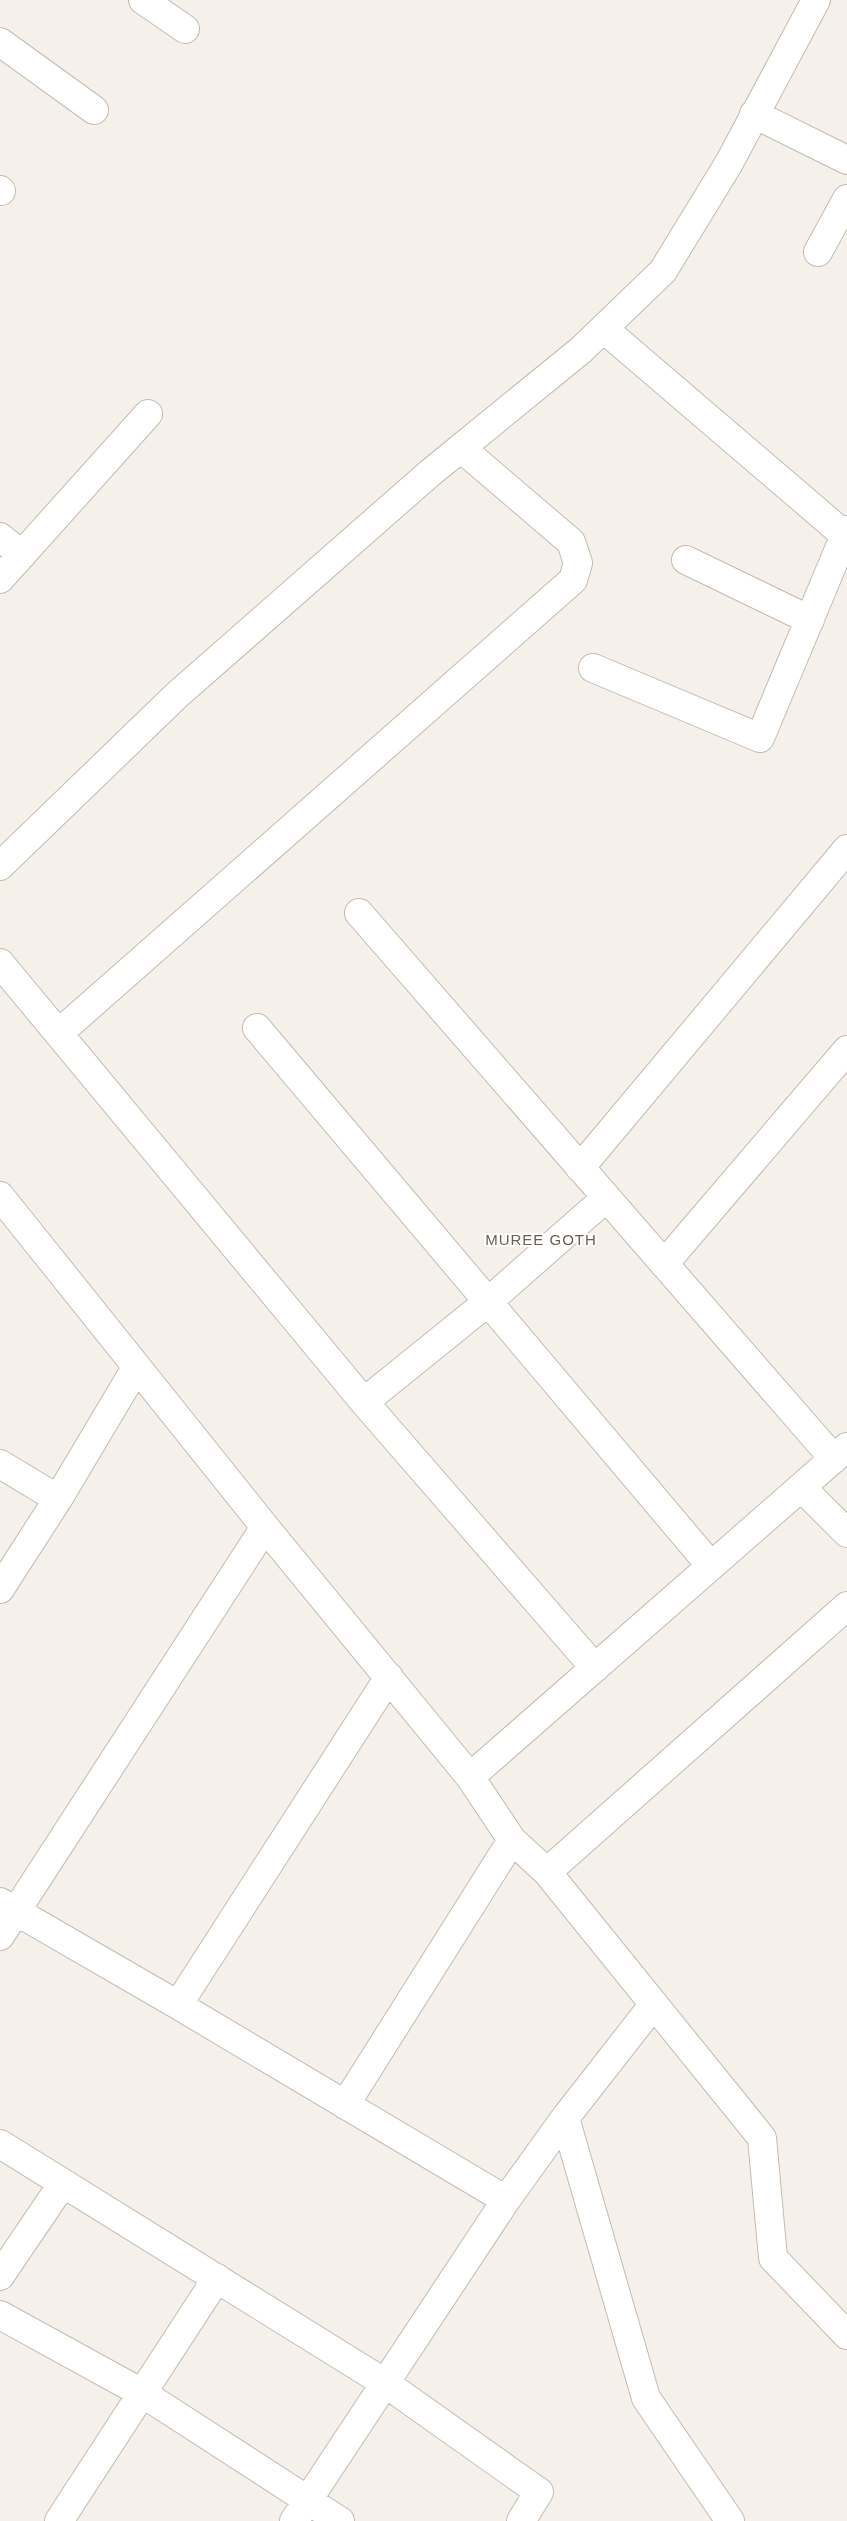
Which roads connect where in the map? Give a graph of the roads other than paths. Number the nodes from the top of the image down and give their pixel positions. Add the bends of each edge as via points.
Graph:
1 (143, 0) edge
2 (816, 0) edge
3 (185, 29) dead end
4 (0, 42) edge
5 (94, 110) dead end
6 (754, 114) junction
7 (847, 160) edge
8 (847, 198) edge
9 (818, 252) dead end
10 (604, 329) junction
11 (148, 414) dead end
12 (461, 448) junction
13 (846, 534) edge
14 (0, 537) edge
15 (22, 555) junction
16 (686, 560) dead end
17 (0, 579) edge
18 (810, 620) junction
19 (593, 668) dead end
20 (847, 849) edge
21 (0, 866) edge
22 (359, 913) dead end
23 (0, 963) edge
24 (257, 1028) dead end
25 (59, 1033) junction
26 (847, 1050) edge
27 (580, 1168) junction
28 (0, 1196) edge
29 (606, 1198) junction
30 (664, 1264) junction
31 (488, 1302) junction
32 (136, 1368) junction
33 (364, 1402) junction
34 (840, 1453) edge
35 (0, 1464) edge
36 (802, 1488) junction
37 (58, 1498) junction
38 (265, 1527) junction
39 (847, 1533) edge
40 (711, 1566) junction
41 (0, 1589) edge
42 (847, 1606) edge
43 (595, 1668) junction
44 (389, 1677) junction
45 (470, 1777) junction
46 (512, 1840) junction
47 (547, 1872) junction
48 (8, 1907) edge
49 (0, 1936) edge
50 (654, 2004) junction
51 (178, 2005) junction
52 (345, 2105) junction
53 (565, 2118) junction
54 (0, 2144) edge
55 (63, 2183) junction
56 (506, 2200) junction
57 (0, 2276) edge
58 (217, 2278) junction
59 (0, 2315) edge
60 (842, 2319) edge
61 (385, 2383) junction
62 (142, 2393) junction
63 (301, 2510) edge
64 (59, 2521) edge
65 (340, 2521) edge
66 (520, 2521) edge
67 (730, 2521) edge

1 - 3 street
2 - 6 street
4 - 5 street
6 - 7 street
6 - 10 street via 729,163 663,271
8 - 9 street
10 - 12 street
10 - 13 street
11 - 15 street
12 - 21 street via 177,695
12 - 25 street via 571,542 578,563 573,580
13 - 18 street
14 - 15 street
15 - 17 street
16 - 18 street
18 - 19 street via 760,738
20 - 27 street
22 - 27 street
23 - 25 street
24 - 31 street
25 - 33 street
26 - 30 street
27 - 29 street
28 - 32 street
29 - 30 street
29 - 31 street
30 - 34 street
31 - 33 street
31 - 40 street
32 - 37 street
32 - 38 street
33 - 43 street
34 - 36 street
35 - 37 street
36 - 39 street
36 - 40 street
37 - 41 street
38 - 44 street
38 - 48 street
40 - 43 street
42 - 47 street
43 - 45 street
44 - 45 street
44 - 51 street
45 - 46 street
46 - 47 street
46 - 52 street
47 - 50 street
48 - 49 street
48 - 51 street
50 - 53 street
50 - 60 street via 762,2138 773,2258
51 - 52 street
52 - 56 street
53 - 56 street
53 - 67 street via 646,2398
54 - 55 street
55 - 57 street
55 - 58 street
56 - 61 street
58 - 61 street
58 - 62 street
59 - 62 street
61 - 63 street
61 - 66 street via 539,2492
62 - 63 street
62 - 64 street
63 - 65 street

